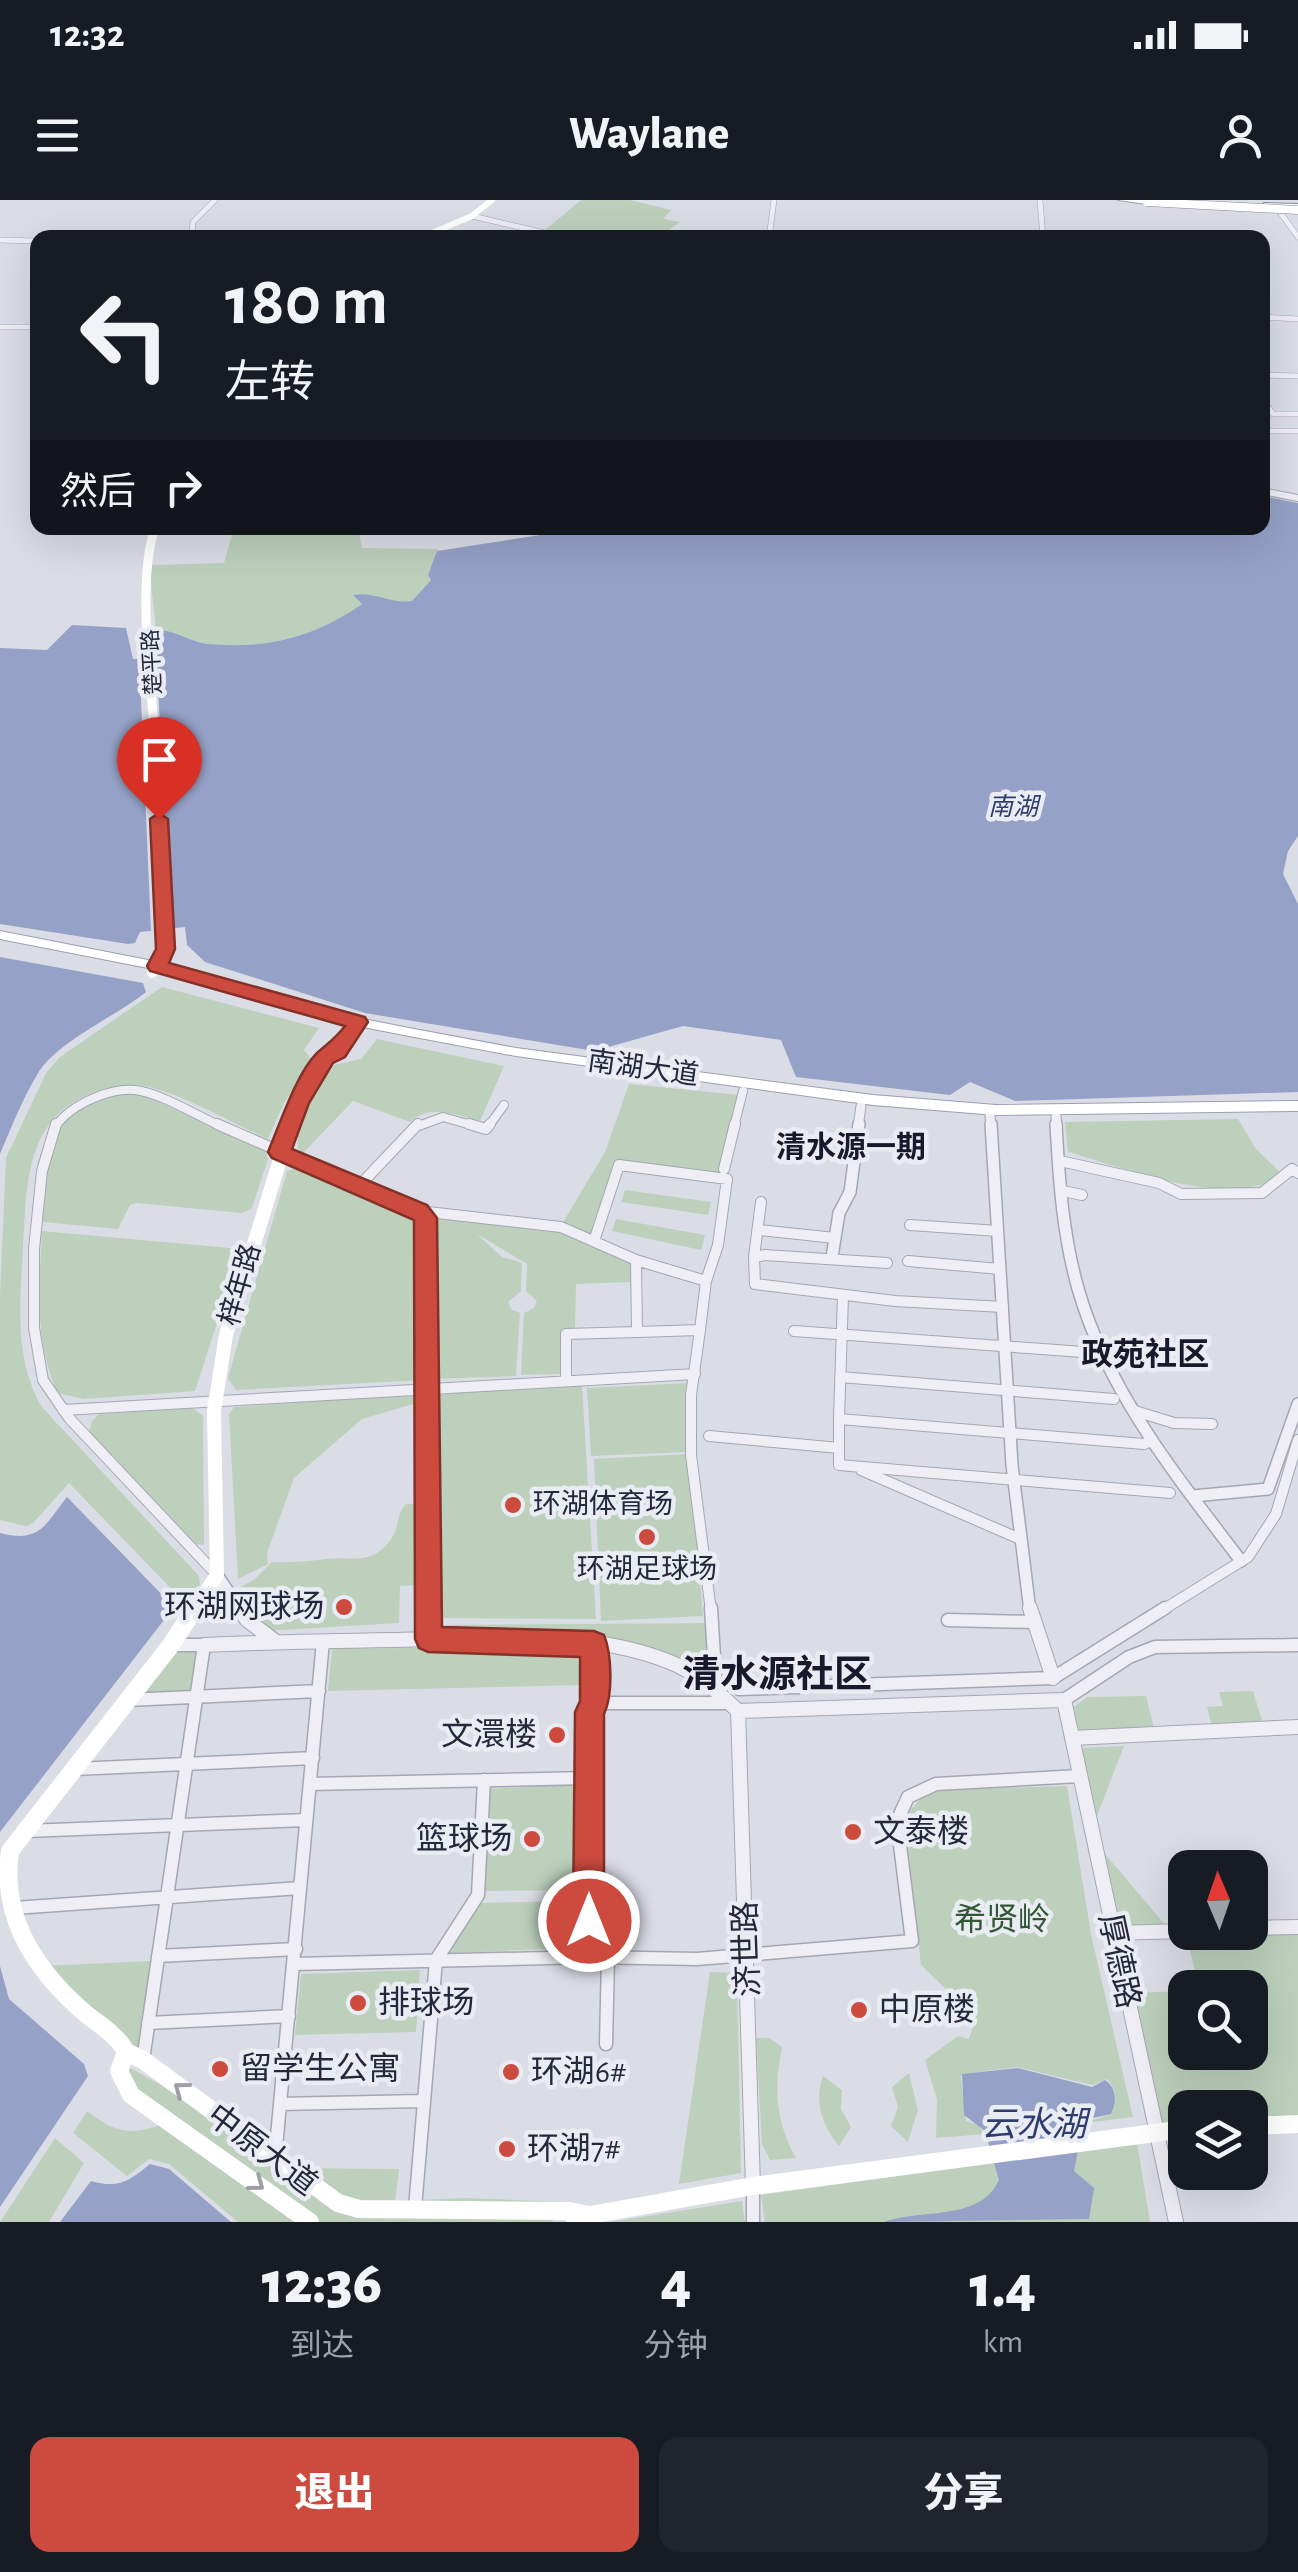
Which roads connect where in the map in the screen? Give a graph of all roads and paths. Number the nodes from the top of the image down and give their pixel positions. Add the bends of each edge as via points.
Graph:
1 (215, 200) edge
2 (494, 200) edge
3 (774, 200) edge
4 (1040, 200) edge
5 (1122, 200) edge
6 (1134, 200) edge
7 (1164, 200) edge
8 (1148, 201) edge
9 (1298, 207) edge
10 (1277, 208) junction
11 (474, 217) junction
12 (192, 230) edge
13 (442, 230) edge
14 (531, 230) edge
15 (770, 230) edge
16 (1042, 230) edge
17 (1298, 236) edge
18 (0, 240) edge
19 (30, 241) edge
20 (1270, 317) edge
21 (1298, 320) edge
22 (0, 327) edge
23 (30, 327) edge
24 (1270, 375) edge
25 (1298, 376) edge
26 (1270, 410) edge
27 (1298, 414) edge
28 (1298, 430) edge
29 (1270, 431) edge
30 (1270, 492) edge
31 (1298, 498) edge
32 (149, 535) edge
33 (0, 935) edge
34 (0, 944) edge
35 (150, 969) junction
36 (356, 1024) junction
37 (743, 1091) junction
38 (504, 1104) dead end
39 (861, 1106) junction
40 (1298, 1109) edge
41 (990, 1116) junction
42 (1056, 1116) junction
43 (280, 1152) junction
44 (1060, 1161) junction
45 (1296, 1169) edge
46 (724, 1170) dead end
47 (359, 1186) junction
48 (1063, 1191) junction
49 (1082, 1195) dead end
50 (761, 1202) dead end
51 (419, 1211) junction
52 (910, 1224) dead end
53 (759, 1230) junction
54 (998, 1231) junction
55 (835, 1238) junction
56 (594, 1242) junction
57 (754, 1257) junction
58 (832, 1257) junction
59 (636, 1260) junction
60 (908, 1261) dead end
61 (887, 1263) dead end
62 (1000, 1270) junction
63 (706, 1281) junction
64 (844, 1296) junction
65 (1003, 1308) junction
66 (700, 1330) junction
67 (794, 1331) dead end
68 (637, 1332) junction
69 (842, 1336) junction
70 (1005, 1347) junction
71 (1101, 1350) junction
72 (695, 1374) junction
73 (840, 1377) junction
74 (566, 1380) junction
75 (429, 1387) junction
76 (1008, 1389) junction
77 (215, 1399) junction
78 (1114, 1399) dead end
79 (1298, 1404) edge
80 (62, 1410) junction
81 (1135, 1411) junction
82 (839, 1419) junction
83 (1212, 1424) dead end
84 (1010, 1433) junction
85 (709, 1436) dead end
86 (1152, 1440) junction
87 (1298, 1440) edge
88 (839, 1448) junction
89 (854, 1466) junction
90 (1013, 1478) junction
91 (1170, 1493) dead end
92 (1193, 1496) junction
93 (1020, 1539) junction
94 (1241, 1561) junction
95 (217, 1575) junction
96 (948, 1620) dead end
97 (1032, 1622) junction
98 (428, 1639) junction
99 (323, 1641) junction
100 (276, 1642) junction
101 (594, 1644) junction
102 (171, 1645) junction
103 (204, 1645) junction
104 (1298, 1645) edge
105 (1053, 1678) junction
106 (716, 1689) junction
107 (739, 1689) dead end
108 (319, 1691) junction
109 (196, 1697) junction
110 (125, 1700) junction
111 (1064, 1700) junction
112 (594, 1703) junction
113 (735, 1707) junction
114 (1298, 1727) edge
115 (1072, 1738) junction
116 (313, 1758) junction
117 (186, 1764) junction
118 (71, 1766) junction
119 (1080, 1776) junction
120 (588, 1778) junction
121 (484, 1780) junction
122 (310, 1784) junction
123 (306, 1820) junction
124 (177, 1826) junction
125 (27, 1831) junction
126 (300, 1888) junction
127 (167, 1894) junction
128 (14, 1908) junction
129 (1298, 1926) edge
130 (1268, 1927) edge
131 (1168, 1931) edge
132 (1113, 1933) junction
133 (296, 1949) junction
134 (158, 1956) junction
135 (747, 1956) junction
136 (589, 1957) junction
137 (608, 1959) junction
138 (436, 1960) junction
139 (294, 1964) junction
140 (289, 2016) junction
141 (148, 2023) junction
142 (606, 2044) dead end
143 (134, 2056) junction
144 (422, 2101) junction
145 (280, 2104) junction
146 (1298, 2124) edge
147 (1268, 2125) edge
148 (1156, 2130) junction
149 (1168, 2130) edge
150 (274, 2160) junction
151 (752, 2194) junction
152 (415, 2211) junction
153 (582, 2218) edge
154 (310, 2222) edge
155 (753, 2222) edge
156 (1176, 2222) edge

1 - 12 street
2 - 11 main road
3 - 15 street
4 - 16 street
5 - 10 main road
6 - 8 main road, bridge
7 - 9 main road
8 - 9 main road, bridge
9 - 10 main road
10 - 17 street
11 - 13 main road
11 - 14 street
18 - 19 street
20 - 21 street
22 - 23 street
24 - 25 street
26 - 27 street
28 - 29 street
30 - 31 street
32 - 35 main road, 楚平路 via 141,551 164,955
33 - 35 main road, 南湖大道
34 - 35 main road, 南湖大道
35 - 36 main road, 南湖大道
36 - 37 main road, 南湖大道 via 514,1058
36 - 40 main road, 南湖大道 via 873,1100 996,1110
36 - 43 main road, 梓年路 via 325,1058
37 - 39 main road, 南湖大道
37 - 46 street
38 - 47 street via 486,1128 442,1118 420,1122
39 - 41 main road, 南湖大道
39 - 55 street via 854,1172
40 - 42 main road, 南湖大道
41 - 42 main road, 南湖大道
41 - 54 street
42 - 44 street
43 - 47 street
43 - 77 main road, 梓年路 via 226,1335
43 - 80 street via 140,1091 96,1099 59,1121 48,1140 38,1204 33,1330 42,1377
44 - 45 street via 1181,1194 1262,1192
44 - 48 street
47 - 51 street
48 - 49 street
48 - 71 street via 1075,1277
50 - 53 street
51 - 56 street via 561,1227
51 - 75 street via 426,1218
52 - 54 street
53 - 55 street
53 - 57 street
54 - 62 street
55 - 58 street
56 - 59 street
56 - 63 street via 619,1165 728,1178
57 - 58 street
57 - 64 street via 755,1284
58 - 61 street
59 - 63 street
59 - 68 street
60 - 62 street
62 - 65 street
63 - 66 street
64 - 65 street
64 - 69 street
65 - 70 street
66 - 68 street
66 - 72 street
67 - 69 street
68 - 74 street via 566,1334
69 - 70 street
69 - 73 street
70 - 71 street
70 - 76 street
71 - 81 street
72 - 74 street
72 - 106 street via 691,1454
73 - 76 street
73 - 82 street
74 - 75 street
75 - 77 street
75 - 98 street
76 - 78 street
76 - 84 street
77 - 80 street
77 - 95 main road, 梓年路
79 - 92 street via 1268,1489
80 - 95 street
81 - 83 street via 1174,1423
81 - 86 street
82 - 84 street
82 - 88 street
84 - 86 street
84 - 90 street
85 - 88 street
86 - 92 street
87 - 94 street via 1276,1514
88 - 89 street via 840,1466
89 - 90 street
89 - 93 street
90 - 91 street
90 - 93 street
92 - 94 street
93 - 97 street
94 - 105 street
95 - 100 street via 247,1620
95 - 102 main road, 中原大道
96 - 97 street
97 - 105 street
98 - 99 street
98 - 101 street
99 - 100 street
99 - 108 street
100 - 103 street
101 - 106 street via 664,1662
101 - 112 street
102 - 103 street
102 - 110 main road, 中原大道
103 - 109 street
104 - 111 street via 1155,1647 1129,1656
105 - 107 street
106 - 113 street
108 - 109 street
108 - 116 street
109 - 110 street
109 - 117 street
110 - 118 main road, 中原大道
111 - 113 street
111 - 115 street, 厚德路
112 - 113 street
112 - 120 street
113 - 135 street, 济世路
114 - 115 street
115 - 119 street, 厚德路
116 - 117 street
116 - 122 street
117 - 118 street
117 - 124 street
118 - 125 main road, 中原大道
119 - 132 street, 厚德路
119 - 135 street via 936,1784 908,1798 897,1821 912,1941
120 - 121 street
120 - 136 street
121 - 122 street
121 - 138 street via 478,1895
122 - 123 street
123 - 124 street
123 - 126 street
124 - 125 street
124 - 127 street
125 - 128 main road, 中原大道 via 5,1866
126 - 127 street
126 - 133 street
127 - 128 street
127 - 134 street
128 - 143 main road, 中原大道 via 33,1962
129 - 130 street
131 - 132 street
132 - 148 street, 厚德路
133 - 134 street
133 - 139 street
134 - 141 street
135 - 137 street
135 - 151 street, 济世路
136 - 137 street
136 - 138 street
137 - 142 street
138 - 139 street
138 - 144 street
139 - 140 street
140 - 141 street
140 - 145 street
141 - 143 street
150 -> 143 main road, 中原大道
143 -> 154 main road, 中原大道 via 119,2071 132,2096
144 - 145 street
144 - 152 street
145 - 150 street
146 - 147 main road
148 - 149 main road
148 - 151 main road, 中原大道
148 - 156 street, 厚德路
150 - 152 main road, 中原大道 via 338,2203
151 - 153 main road, 中原大道
151 - 155 street
152 - 153 main road, 中原大道 via 568,2211

